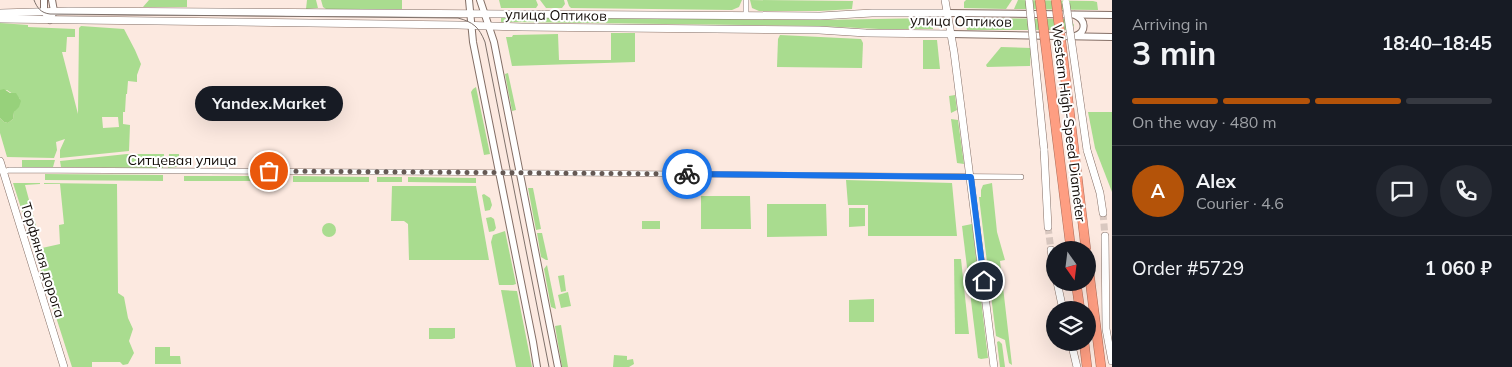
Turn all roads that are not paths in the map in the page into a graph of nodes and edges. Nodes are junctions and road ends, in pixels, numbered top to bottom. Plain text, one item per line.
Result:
1 (44, 0) edge
2 (52, 0) edge
3 (470, 0) edge
4 (480, 0) edge
5 (746, 0) edge
6 (945, 0) edge
7 (1029, 0) edge
8 (1040, 0) edge
9 (1056, 0) edge
10 (1065, 0) edge
11 (44, 12) junction
12 (54, 12) junction
13 (0, 13) edge
14 (484, 13) junction
15 (947, 13) junction
16 (471, 14) junction
17 (746, 15) junction
18 (1073, 15) junction
19 (1096, 15) junction
20 (1112, 15) edge
21 (0, 19) edge
22 (50, 20) junction
23 (471, 25) junction
24 (489, 26) junction
25 (951, 34) junction
26 (1073, 36) junction
27 (1095, 36) junction
28 (1112, 37) edge
29 (0, 161) edge
30 (3, 172) junction
31 (499, 173) junction
32 (520, 173) junction
33 (971, 177) junction
34 (1021, 178) dead end
35 (1103, 213) tunnel mouth
36 (1048, 227) tunnel mouth
37 (1105, 236) tunnel mouth
38 (1070, 241) edge
39 (1085, 241) edge
40 (1091, 291) edge
41 (1073, 351) edge
42 (1085, 351) edge
43 (1112, 361) edge
44 (64, 367) edge
45 (537, 367) edge
46 (558, 367) edge
47 (994, 367) edge
48 (1077, 367) edge
49 (1088, 367) edge
50 (1101, 367) edge

1 - 11 street
2 - 12 street
3 - 16 street
4 - 14 street
5 - 17 street
6 - 15 main road
7 - 36 main road, bridge
8 - 38 highway, Western High-Speed Diameter, bridge
9 - 39 highway, Western High-Speed Diameter, bridge
10 - 35 main road, bridge
11 - 12 main road, улица Оптиков
11 - 13 main road, улица Оптиков
11 - 22 street
12 - 16 main road, улица Оптиков
12 - 22 street
14 - 16 main road, улица Оптиков
14 - 17 main road, улица Оптиков
14 - 24 street
15 - 17 main road, улица Оптиков
15 - 18 street, улица Оптиков
15 - 25 main road
16 - 23 street
18 - 19 street, улица Оптиков
18 - 26 street
19 - 20 street, улица Оптиков
19 - 27 street
21 - 22 main road, улица Оптиков
22 - 23 main road, улица Оптиков
23 - 24 main road, улица Оптиков
23 - 31 street
24 - 25 main road, улица Оптиков
24 - 32 street
25 - 26 street, улица Оптиков
25 - 33 main road
26 - 27 street, улица Оптиков
27 - 28 street, улица Оптиков
29 - 30 main road, Торфяная дорога
30 - 31 street, Ситцевая улица
30 - 44 main road, Торфяная дорога
31 - 32 street, Ситцевая улица
31 - 45 street
32 - 33 street, Ситцевая улица
32 - 46 street
33 - 34 street, Ситцевая улица
33 - 47 main road
37 - 43 main road
40 - 50 highway
41 - 48 main road
42 - 49 highway

